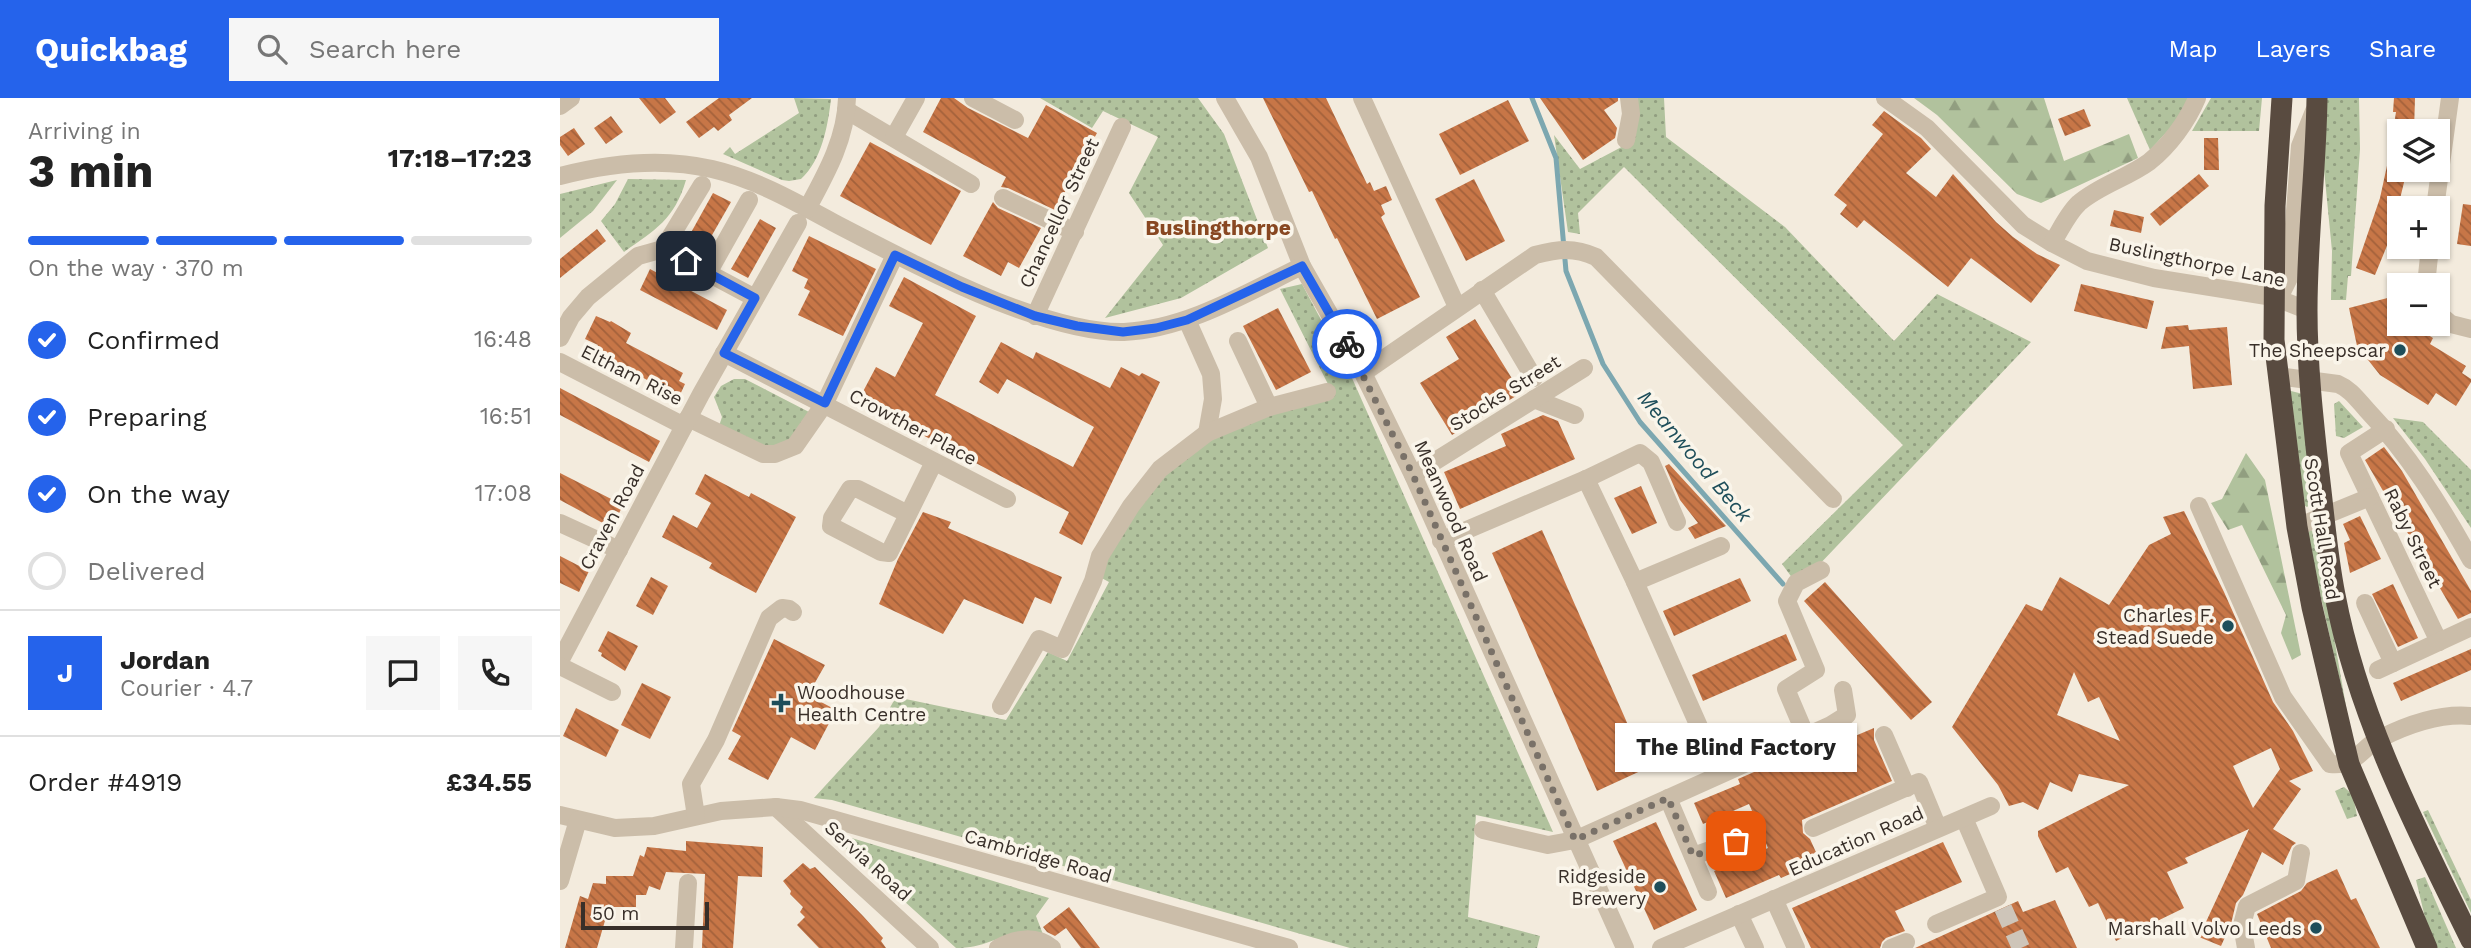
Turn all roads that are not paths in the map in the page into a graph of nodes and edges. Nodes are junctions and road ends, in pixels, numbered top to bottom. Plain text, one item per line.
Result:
1 (571, 98) edge
2 (916, 98) edge
3 (973, 98) edge
4 (1225, 98) edge
5 (1362, 98) edge
6 (1629, 98) edge
7 (1885, 98) edge
8 (2197, 98) edge
9 (2282, 98) edge
10 (2450, 98) edge
11 (2317, 101) edge
12 (847, 104) edge
13 (560, 106) edge
14 (1015, 120) dead end
15 (1122, 127) dead end
16 (894, 137) junction
17 (1626, 140) dead end
18 (560, 176) edge
19 (971, 184) dead end
20 (702, 185) dead end
21 (2437, 196) edge
22 (1003, 198) dead end
23 (749, 200) dead end
24 (802, 216) junction
25 (1075, 232) junction
26 (2052, 243) junction
27 (663, 249) junction
28 (895, 255) junction
29 (1302, 266) junction
30 (708, 273) junction
31 (1482, 290) junction
32 (2273, 297) junction
33 (755, 298) junction
34 (1457, 307) junction
35 (2307, 310) junction
36 (1035, 316) junction
37 (1187, 320) junction
38 (2450, 323) edge
39 (2471, 329) edge
40 (560, 338) edge
41 (1238, 341) dead end
42 (724, 353) junction
43 (560, 362) edge
44 (1584, 368) dead end
45 (1363, 373) junction
46 (2277, 376) junction
47 (1534, 378) dead end
48 (2311, 381) junction
49 (1327, 392) dead end
50 (1534, 399) junction
51 (825, 403) junction
52 (1269, 407) junction
53 (1575, 415) dead end
54 (686, 422) junction
55 (2385, 429) junction
56 (1207, 433) junction
57 (934, 463) junction
58 (1413, 475) junction
59 (1586, 479) junction
60 (2370, 497) junction
61 (1007, 499) dead end
62 (1833, 499) dead end
63 (2199, 506) dead end
64 (908, 514) dead end
65 (2324, 517) junction
66 (1677, 522) dead end
67 (560, 523) edge
68 (2297, 527) junction
69 (1441, 541) junction
70 (1721, 546) dead end
71 (619, 550) junction
72 (2471, 560) edge
73 (1821, 570) dead end
74 (1635, 582) junction
75 (2365, 603) dead end
76 (793, 612) dead end
77 (2471, 627) edge
78 (2439, 642) junction
79 (560, 661) edge
80 (560, 666) edge
81 (1843, 690) dead end
82 (612, 692) dead end
83 (1001, 706) dead end
84 (2471, 716) edge
85 (1884, 735) dead end
86 (1806, 736) junction
87 (2378, 739) junction
88 (2349, 764) junction
89 (1720, 774) junction
90 (1907, 788) junction
91 (1668, 798) junction
92 (1991, 806) dead end
93 (776, 807) junction
94 (560, 815) edge
95 (696, 816) junction
96 (1964, 818) junction
97 (578, 820) junction
98 (1813, 828) dead end
99 (1938, 828) junction
100 (1483, 830) dead end
101 (1575, 840) junction
102 (1736, 841) dead end
103 (2301, 853) dead end
104 (1693, 856) junction
105 (560, 881) edge
106 (688, 883) dead end
107 (1708, 892) dead end
108 (1774, 899) junction
109 (1739, 915) junction
110 (1936, 924) dead end
111 (2471, 940) edge
112 (2423, 945) edge
113 (684, 948) edge
114 (930, 948) edge
115 (998, 948) edge
116 (1052, 948) edge
117 (1289, 948) edge
118 (1625, 948) edge
119 (1661, 948) edge
120 (1755, 948) edge
121 (1796, 948) edge
122 (2246, 948) edge

1 - 13 street
2 - 16 street
3 - 14 street
4 - 29 street, Meanwood Road
5 - 34 street
6 - 17 street
7 - 26 street, Buslingthorpe Lane
8 - 26 street
9 - 32 highway, Scott Hall Road
10 - 21 street
11 - 32 street, Scott Hall Road
11 - 35 highway, Scott Hall Road
12 - 16 street
12 - 24 street, Craven Road
15 - 25 street, Chancellor Street
16 - 19 street
18 - 24 street
20 - 27 street
22 - 25 street
23 - 30 street
24 - 28 street
24 - 33 street, Craven Road
25 - 36 street, Chancellor Street
26 - 32 street, Buslingthorpe Lane
27 - 30 street
27 - 40 street
28 - 36 street
28 - 51 street, Eltham Rise
29 - 37 street
29 - 45 street, Meanwood Road
30 - 33 street
31 - 34 street
31 - 47 street
31 - 62 street
32 - 35 street, Buslingthorpe Lane
32 - 46 highway, Scott Hall Road
33 - 42 street, Craven Road
34 - 45 street
35 - 48 highway, Scott Hall Road
36 - 37 street
37 - 56 street
38 - 39 street
41 - 52 street
42 - 51 street, Crowther Place
42 - 54 street, Craven Road
43 - 54 street, Eltham Rise
44 - 50 street, Stocks Street
45 - 58 street, Meanwood Road
46 - 48 street
46 - 68 highway, Scott Hall Road
48 - 55 street
48 - 65 highway, Scott Hall Road
49 - 52 street
50 - 53 street
50 - 58 street, Stocks Street
51 - 54 street, Eltham Rise
51 - 57 street, Crowther Place
52 - 56 street
54 - 71 street, Craven Road
55 - 60 street, Raby Street
55 - 72 street
56 - 83 street
57 - 61 street, Crowther Place
57 - 64 street
58 - 69 street, Meanwood Road
59 - 66 street
59 - 69 street
59 - 74 street
60 - 65 street
60 - 78 street, Raby Street
63 - 88 street
65 - 68 street
65 - 87 highway, Scott Hall Road
67 - 71 street
68 - 88 highway, Scott Hall Road
69 - 101 street, Meanwood Road
70 - 74 street
71 - 79 street, Craven Road
73 - 86 street
74 - 89 street
75 - 78 street
76 - 95 street
77 - 78 street
80 - 82 street
81 - 86 street
84 - 87 street
85 - 90 street
86 - 89 street
87 - 88 street
87 - 111 highway, Scott Hall Road
88 - 112 highway, Scott Hall Road
89 - 91 street
90 - 98 street
90 - 99 street
91 - 101 street
91 - 104 street
92 - 96 street, Education Road
93 - 95 street, Cambridge Road
93 - 114 street, Servia Road
93 - 117 street, Cambridge Road
94 - 97 street, Cambridge Road
95 - 97 street, Cambridge Road
96 - 99 street, Education Road
96 - 110 street
97 - 105 street
99 - 108 street, Education Road
100 - 101 street
101 - 118 street, Meanwood Road
102 - 104 street
103 - 122 street
104 - 107 street
106 - 113 street
108 - 109 street, Education Road
108 - 121 street
109 - 119 street, Education Road
109 - 120 street
115 - 116 street

